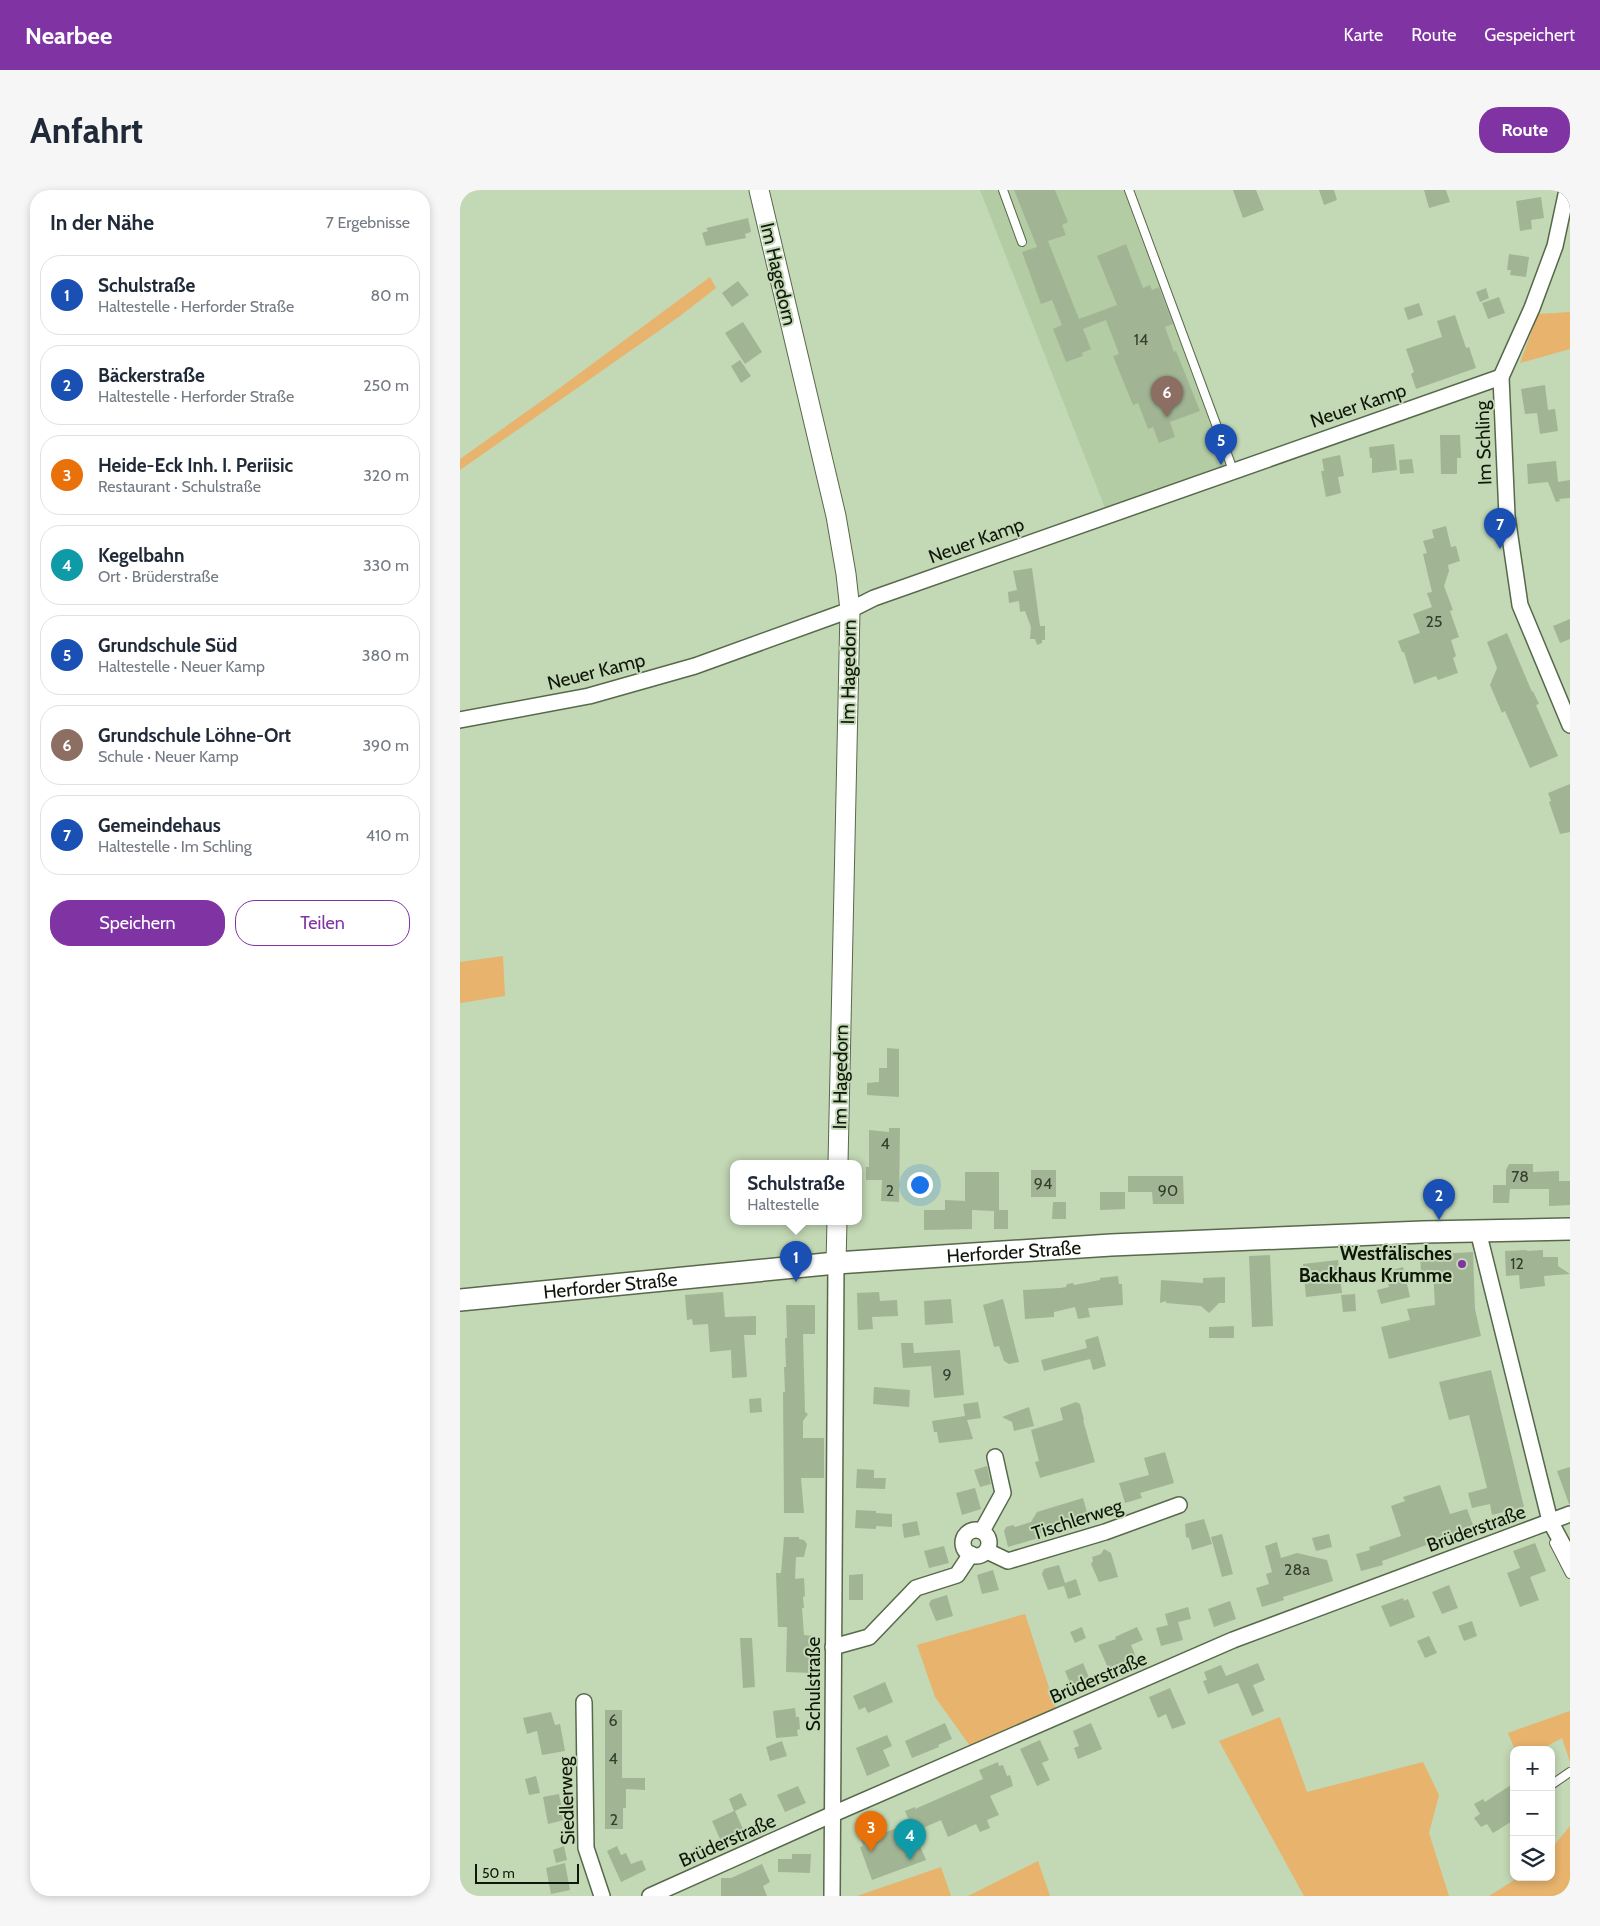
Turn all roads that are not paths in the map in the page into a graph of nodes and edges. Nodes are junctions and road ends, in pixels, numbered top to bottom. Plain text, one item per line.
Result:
1 (759, 190) edge
2 (1003, 190) edge
3 (1129, 190) edge
4 (1567, 190) edge
5 (1022, 242) dead end
6 (1501, 377) junction
7 (1234, 470) junction
8 (850, 610) junction
9 (1568, 715) edge
10 (460, 720) edge
11 (838, 1160) edge
12 (837, 1225) edge
13 (1570, 1229) edge
14 (1478, 1231) junction
15 (836, 1263) junction
16 (460, 1300) edge
17 (995, 1457) dead end
18 (1179, 1505) dead end
19 (1570, 1514) edge
20 (1546, 1523) junction
21 (982, 1532) junction
22 (987, 1550) junction
23 (970, 1554) junction
24 (1570, 1558) edge
25 (1570, 1574) edge
26 (834, 1647) junction
27 (584, 1702) dead end
28 (1570, 1772) edge
29 (1555, 1782) edge
30 (833, 1814) junction
31 (602, 1896) edge
32 (650, 1896) edge
33 (832, 1896) edge

1 - 8 street, Im Hagedorn
2 - 5 lane
3 - 7 lane
4 - 6 street, Im Schling
6 - 7 street, Neuer Kamp
6 - 9 street, Im Schling
7 - 8 street, Neuer Kamp
8 - 10 street, Neuer Kamp
8 - 11 street, Im Hagedorn
12 - 15 street
13 - 14 main road, Herforder Straße
14 - 15 main road, Herforder Straße
14 - 20 street
15 - 16 main road, Herforder Straße
15 - 26 street, Schulstraße
17 - 21 street
18 - 22 street, Tischlerweg
19 - 20 street, Brüderstraße
20 - 24 street
20 - 25 lane
20 - 30 street, Brüderstraße
21 - 22 street
21 - 23 street
22 - 23 street
23 - 26 street
26 - 30 street, Schulstraße
27 - 31 street, Siedlerweg
28 - 29 lane
30 - 32 street, Brüderstraße
30 - 33 street, Schulstraße

